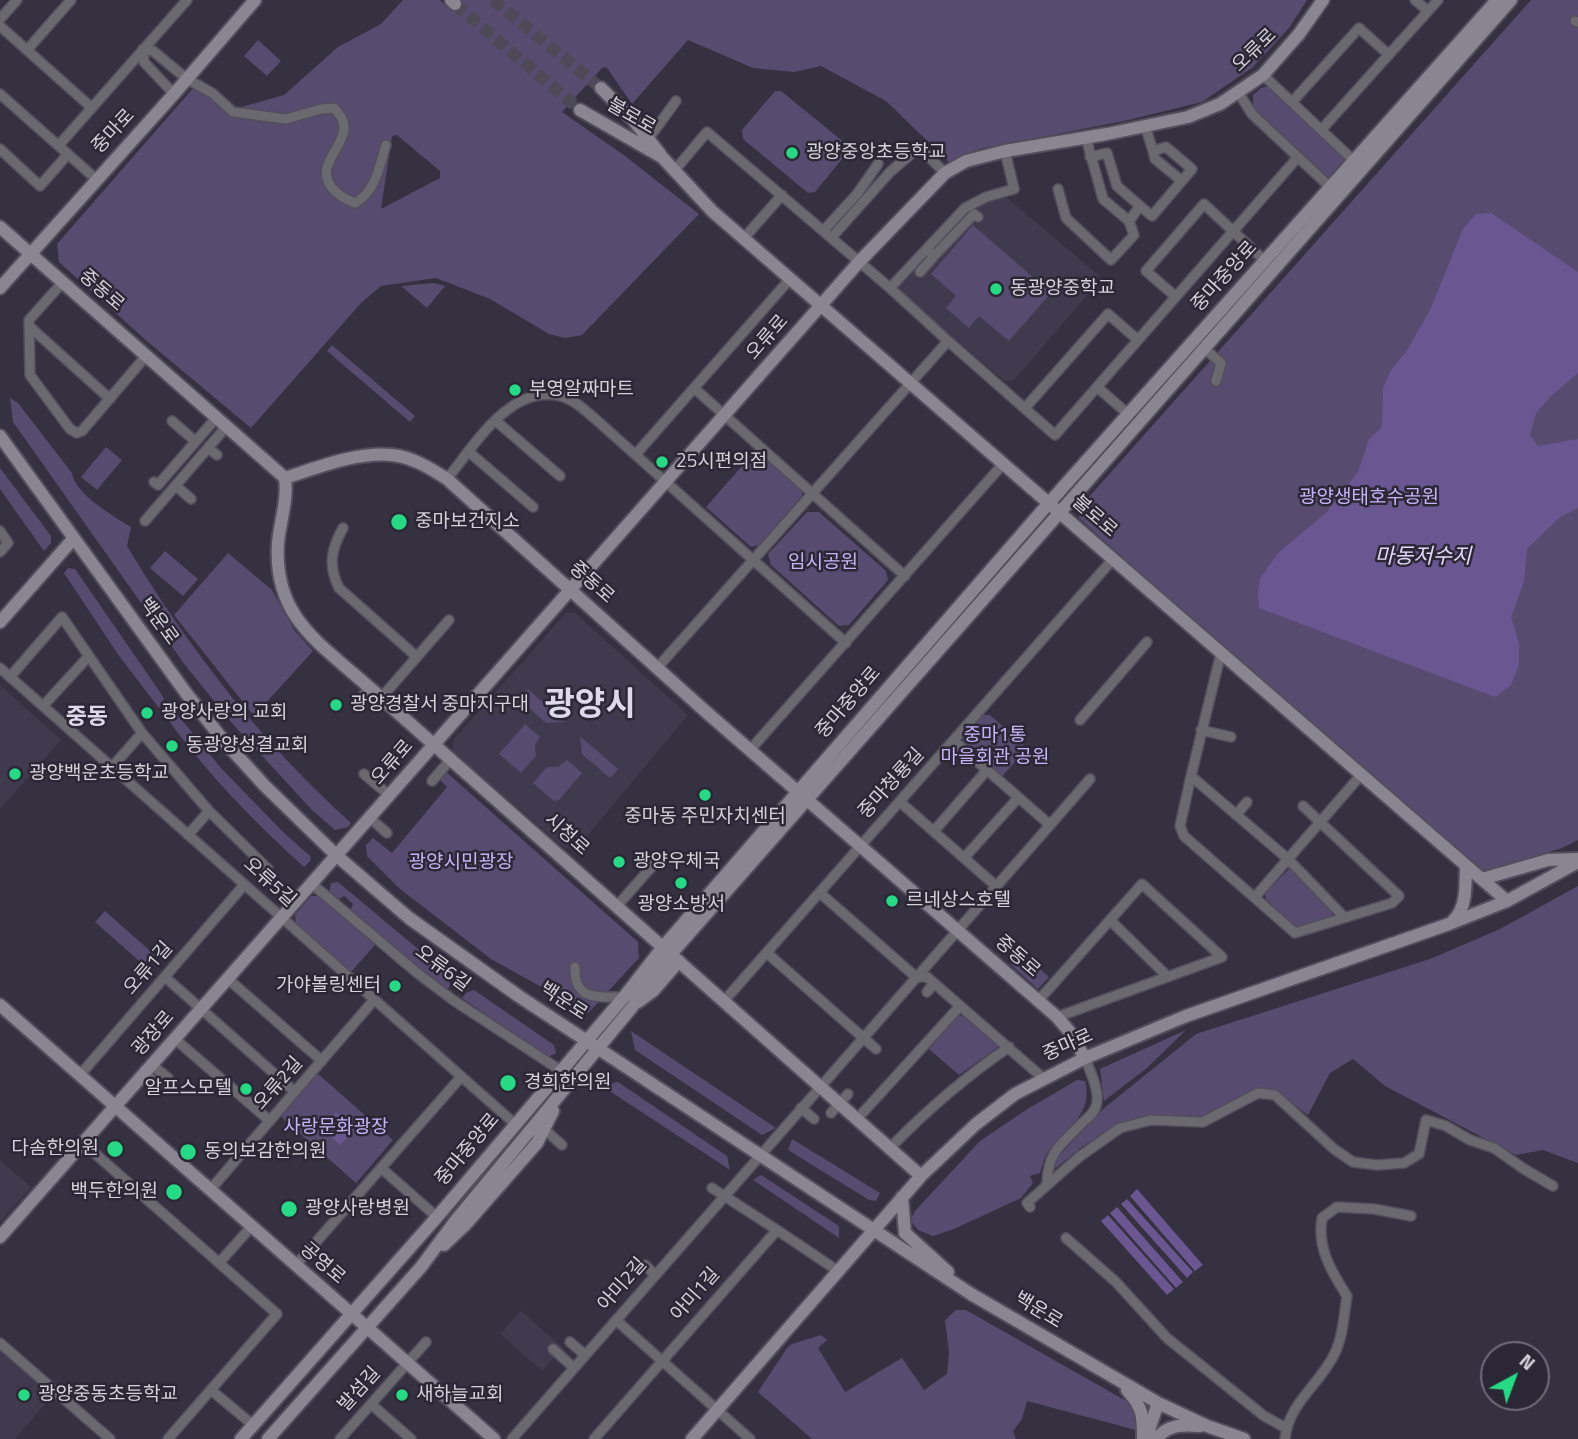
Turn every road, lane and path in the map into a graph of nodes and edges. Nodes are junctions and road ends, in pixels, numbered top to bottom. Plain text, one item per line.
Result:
1 (17, 0) edge
2 (71, 0) edge
3 (187, 0) edge
4 (255, 0) edge
5 (1323, 0) edge
6 (1415, 0) edge
7 (1438, 0) edge
8 (1497, 0) edge
9 (1511, 0) edge
10 (1428, 11) junction
11 (0, 19) edge
12 (0, 26) edge
13 (143, 49) junction
14 (27, 50) junction
15 (1389, 55) junction
16 (1263, 75) junction
17 (187, 79) junction
18 (601, 88) tunnel mouth
19 (1238, 92) junction
20 (0, 93) edge
21 (174, 94) junction
22 (676, 101) dead end
23 (1293, 101) junction
24 (92, 108) junction
25 (580, 110) tunnel mouth
26 (1145, 126) junction
27 (1322, 129) junction
28 (649, 138) junction
29 (1086, 138) junction
30 (59, 145) junction
31 (386, 145) dead end
32 (0, 149) edge
33 (1005, 151) junction
34 (1153, 151) junction
35 (68, 154) junction
36 (1090, 157) junction
37 (1298, 157) junction
38 (662, 158) junction
39 (1354, 161) junction
40 (878, 164) dead end
41 (675, 170) junction
42 (945, 173) junction
43 (96, 179) junction
44 (1182, 181) junction
45 (1330, 187) junction
46 (1058, 189) dead end
47 (782, 195) junction
48 (1140, 206) junction
49 (978, 217) dead end
50 (1129, 220) junction
51 (0, 228) edge
52 (1234, 231) junction
53 (828, 234) junction
54 (744, 238) junction
55 (926, 248) junction
56 (30, 254) junction
57 (934, 256) junction
58 (1265, 261) junction
59 (859, 262) junction
60 (920, 272) dead end
61 (790, 278) junction
62 (62, 283) junction
63 (0, 288) edge
64 (890, 288) junction
65 (1175, 297) junction
66 (822, 306) junction
67 (29, 326) junction
68 (1138, 340) junction
69 (948, 341) junction
70 (1204, 348) junction
71 (146, 356) junction
72 (1216, 381) dead end
73 (911, 383) junction
74 (1097, 387) junction
75 (694, 388) junction
76 (110, 399) junction
77 (1025, 408) junction
78 (1128, 414) junction
79 (725, 415) junction
80 (216, 418) junction
81 (172, 421) dead end
82 (496, 421) junction
83 (226, 427) junction
84 (0, 436) edge
85 (195, 441) junction
86 (208, 448) junction
87 (470, 452) junction
88 (636, 454) junction
89 (217, 455) dead end
90 (1003, 464) junction
91 (560, 476) dead end
92 (285, 478) junction
93 (447, 479) junction
94 (155, 481) dead end
95 (667, 481) junction
96 (176, 486) junction
97 (812, 493) junction
98 (191, 499) dead end
99 (533, 508) dead end
100 (1054, 508) junction
101 (145, 522) dead end
102 (343, 528) dead end
103 (0, 531) edge
104 (74, 538) junction
105 (0, 552) edge
106 (755, 559) junction
107 (1114, 559) junction
108 (905, 576) junction
109 (570, 591) junction
110 (449, 620) dead end
111 (0, 622) edge
112 (1147, 642) dead end
113 (846, 643) junction
114 (1221, 653) junction
115 (88, 657) junction
116 (417, 657) junction
117 (0, 668) edge
118 (657, 668) junction
119 (9, 677) junction
120 (370, 688) junction
121 (382, 698) junction
122 (358, 701) dead end
123 (43, 706) junction
124 (1080, 720) dead end
125 (1201, 730) junction
126 (142, 733) junction
127 (1231, 737) dead end
128 (954, 741) junction
129 (435, 745) junction
130 (750, 750) junction
131 (451, 759) junction
132 (112, 767) junction
133 (988, 770) junction
134 (364, 774) dead end
135 (1362, 775) junction
136 (1191, 776) junction
137 (1090, 779) dead end
138 (432, 780) dead end
139 (802, 795) junction
140 (390, 796) junction
141 (1018, 798) junction
142 (900, 802) junction
143 (1247, 802) dead end
144 (1303, 806) dead end
145 (209, 811) junction
146 (1236, 815) junction
147 (370, 818) junction
148 (1321, 822) junction
149 (1050, 825) junction
150 (933, 831) junction
151 (387, 833) dead end
152 (188, 835) junction
153 (860, 846) junction
154 (337, 856) junction
155 (964, 858) junction
156 (1288, 859) junction
157 (1578, 860) edge
158 (655, 863) dead end
159 (1466, 866) junction
160 (268, 869) dead end
161 (312, 884) junction
162 (244, 885) junction
163 (996, 886) junction
164 (820, 893) junction
165 (1255, 897) junction
166 (1507, 901) junction
167 (617, 906) junction
168 (1343, 916) junction
169 (282, 919) junction
170 (1110, 919) junction
171 (1449, 924) junction
172 (957, 930) junction
173 (767, 953) junction
174 (671, 954) junction
175 (575, 967) dead end
176 (165, 977) junction
177 (916, 977) junction
178 (1168, 977) junction
179 (228, 979) junction
180 (934, 983) junction
181 (927, 992) dead end
182 (374, 1000) junction
183 (1038, 1000) junction
184 (724, 1001) junction
185 (628, 1002) junction
186 (0, 1005) edge
187 (960, 1006) junction
188 (202, 1009) junction
189 (1057, 1017) junction
190 (863, 1037) junction
191 (174, 1039) junction
192 (592, 1044) junction
193 (1009, 1047) junction
194 (876, 1049) dead end
195 (1085, 1058) junction
196 (321, 1061) junction
197 (148, 1069) junction
198 (560, 1070) junction
199 (79, 1075) junction
200 (461, 1077) junction
201 (168, 1078) dead end
202 (1043, 1078) junction
203 (820, 1086) junction
204 (160, 1087) dead end
205 (565, 1087) junction
206 (295, 1092) junction
207 (115, 1107) junction
208 (801, 1108) junction
209 (814, 1119) dead end
210 (857, 1119) junction
211 (270, 1121) junction
212 (515, 1124) junction
213 (544, 1129) junction
214 (83, 1143) junction
215 (562, 1145) dead end
216 (890, 1148) junction
217 (761, 1154) junction
218 (381, 1168) junction
219 (921, 1175) junction
220 (1047, 1183) junction
221 (1553, 1186) dead end
222 (712, 1188) dead end
223 (210, 1191) junction
224 (725, 1195) junction
225 (902, 1197) junction
226 (1030, 1207) dead end
227 (1411, 1216) dead end
228 (438, 1217) junction
229 (251, 1227) junction
230 (874, 1229) junction
231 (777, 1230) junction
232 (0, 1237) edge
233 (1066, 1238) dead end
234 (219, 1263) junction
235 (645, 1265) dead end
236 (295, 1266) junction
237 (421, 1267) junction
238 (838, 1271) junction
239 (655, 1275) junction
240 (971, 1294) junction
241 (350, 1315) junction
242 (615, 1320) junction
243 (366, 1328) junction
244 (426, 1342) dead end
245 (570, 1342) dead end
246 (0, 1343) edge
247 (553, 1349) dead end
248 (585, 1355) junction
249 (663, 1360) junction
250 (407, 1364) junction
251 (574, 1368) junction
252 (1119, 1382) junction
253 (211, 1390) junction
254 (1158, 1403) junction
255 (371, 1404) junction
256 (718, 1409) junction
257 (253, 1425) junction
258 (1207, 1426) junction
259 (1286, 1428) junction
260 (400, 1435) edge
261 (110, 1439) edge
262 (168, 1439) edge
263 (241, 1439) edge
264 (268, 1439) edge
265 (340, 1439) edge
266 (411, 1439) edge
267 (494, 1439) edge
268 (512, 1439) edge
269 (594, 1439) edge
270 (692, 1439) edge
271 (750, 1439) edge
272 (1144, 1439) edge
273 (1156, 1439) edge
274 (1244, 1439) edge
275 (1285, 1439) edge

1 - 11 street
2 - 14 street
3 - 13 street
4 - 17 street, 중마로
5 - 16 street, 오류로
6 - 10 street
7 - 10 street
8 - 39 street, 중마중앙로
9 - 70 street, 중마중앙로
10 - 15 street
12 - 14 street
13 - 17 street
13 - 21 street
13 - 24 street
14 - 24 street
15 - 23 street
15 - 27 street
16 - 19 street, 오류로
16 - 23 street
17 - 21 street, 중마로
17 - 31 street
18 - 28 street, 불로로
19 - 26 street, 오류로
19 - 37 street
20 - 30 street
21 - 43 street, 중마로
22 - 28 street
23 - 27 street
24 - 30 street
25 - 38 street, 불로로
26 - 29 street, 오류로
26 - 34 street
27 - 39 street
28 - 38 street, 불로로
29 - 33 street, 오류로
29 - 36 street
30 - 35 street
32 - 35 street
33 - 42 street, 오류로
33 - 55 street
34 - 44 street
34 - 44 street
35 - 43 street
36 - 48 street
36 - 50 street
37 - 45 street
37 - 52 street
38 - 41 street, 불로로
39 - 45 street, 중마중앙로
40 - 53 street
41 - 47 street
41 - 54 street, 불로로
42 - 53 street
42 - 59 street, 오류로
43 - 56 street, 중마로
44 - 48 street
45 - 58 street, 중마중앙로
46 - 50 street
47 - 53 street
47 - 54 street
48 - 50 street
49 - 57 street
51 - 56 street, 중동로
52 - 58 street
52 - 65 street
52 - 65 street
53 - 59 street
54 - 61 street, 불로로
55 - 57 street
55 - 64 street
56 - 62 street, 중동로
56 - 63 street, 중마로
57 - 60 street
58 - 78 street, 중마중앙로
59 - 64 street
59 - 66 street, 오류로
61 - 66 street, 불로로
61 - 75 street
62 - 67 street
62 - 71 street, 중동로
64 - 69 street
65 - 68 street
66 - 73 street, 불로로
66 - 79 street, 오류로
67 - 76 street
67 - 76 street
68 - 74 street
68 - 77 street
69 - 73 street
69 - 77 street
70 - 72 street
70 - 100 street, 중마중앙로
71 - 76 street
71 - 80 street, 중동로
73 - 90 street, 불로로
73 - 97 street
74 - 77 street
74 - 78 street
75 - 79 street
75 - 88 street
78 - 100 street, 중마중앙로
79 - 95 street, 오류로
79 - 97 street
80 - 83 street, 중동로
80 - 85 street
81 - 85 street
82 - 87 street
82 - 88 street
82 - 91 street
83 - 86 street
83 - 92 street, 중동로
84 - 104 street, 백운로
85 - 94 street
86 - 89 street
86 - 96 street
87 - 93 street
87 - 99 street
88 - 95 street
90 - 100 street, 불로로
90 - 108 street
92 - 93 street, 중동로
92 - 120 street, 시청로
93 - 109 street, 중동로
95 - 106 street
95 - 109 street, 오류로
96 - 98 street
96 - 101 street
97 - 106 street
97 - 108 street
100 - 107 street, 불로로
100 - 139 street, 중마중앙로
102 - 116 street
103 - 105 street
104 - 111 street
104 - 154 street, 백운로
106 - 113 street
106 - 118 street
107 - 114 street, 불로로
107 - 128 street, 중마청룡길
108 - 113 street
109 - 118 street, 중동로
109 - 129 street, 오류로
110 - 116 street
112 - 124 street
113 - 130 street
114 - 125 street
114 - 135 street, 불로로
115 - 119 street
115 - 123 street
115 - 126 street
116 - 121 street
117 - 119 street, 오류5길
118 - 130 street, 중동로
119 - 123 street, 오류5길
120 - 121 street, 시청로
120 - 122 street
121 - 129 street, 시청로
123 - 132 street, 오류5길
125 - 127 street
125 - 136 street
126 - 132 street
126 - 145 street
128 - 133 street
128 - 142 street, 중마청룡길
129 - 131 street, 시청로
129 - 140 street, 오류로
130 - 139 street, 중동로
131 - 138 street
131 - 167 street, 시청로
132 - 152 street, 오류5길
133 - 141 street
133 - 150 street
134 - 140 street
135 - 148 street
135 - 159 street, 불로로
136 - 146 street
136 - 165 street
137 - 149 street, 아미2길
139 - 153 street, 중동로
139 - 174 street, 중마중앙로
140 - 147 street, 오류로
141 - 149 street
141 - 155 street
142 - 150 street
142 - 153 street, 중마청룡길
143 - 146 street
144 - 148 street
145 - 152 street
145 - 160 street
146 - 156 street
147 - 151 street
147 - 154 street, 오류로
148 - 156 street
148 - 168 street
149 - 163 street, 아미2길
150 - 155 street
152 - 162 street, 오류5길
153 - 164 street, 중마청룡길
153 - 172 street, 중동로
154 - 161 street, 광장로
154 - 192 street, 백운로
155 - 163 street
156 - 165 street
156 - 168 street
157 - 159 street
157 - 166 street, 중마로
158 - 167 street
159 - 166 street, 불로로
159 - 171 street
161 - 169 street, 광장로
161 - 198 street, 오류6길
162 - 169 street, 오류5길
162 - 176 street, 오류1길
163 - 172 street, 아미2길
164 - 173 street, 중마청룡길
164 - 177 street
165 - 168 street
166 - 171 street, 중마로
167 - 174 street, 시청로
169 - 179 street, 광장로
169 - 182 street, 오류5길
170 - 178 street
170 - 178 street
170 - 183 street
171 - 195 street, 중마로
172 - 177 street, 아미2길
172 - 183 street, 중동로
173 - 184 street, 중마청룡길
173 - 190 street
174 - 184 street, 시청로
174 - 185 street, 중마중앙로
174 - 185 street
175 - 185 street
176 - 188 street
176 - 199 street, 오류1길
177 - 180 street
177 - 190 street, 아미2길
178 - 189 street
179 - 188 street, 광장로
179 - 196 street
180 - 181 street
180 - 187 street
182 - 196 street, 오류2길
182 - 200 street, 오류5길
183 - 189 street, 중동로
184 - 203 street, 시청로
185 - 192 street, 중마중앙로
186 - 199 street, 공영로
187 - 193 street
187 - 210 street
188 - 191 street, 광장로
188 - 206 street
189 - 195 street, 중동로
190 - 194 street
190 - 203 street, 아미2길
191 - 197 street, 광장로
191 - 211 street
192 - 198 street, 중마중앙로
192 - 205 street, 중마중앙로
192 - 217 street, 백운로
193 - 202 street
193 - 216 street
195 - 202 street, 중마로
195 - 220 street
196 - 206 street, 오류2길
197 - 201 street
197 - 204 street
197 - 207 street, 광장로
198 - 212 street, 중마중앙로
199 - 207 street, 공영로
200 - 212 street, 오류5길
200 - 218 street
202 - 219 street, 중마로
203 - 208 street, 아미2길
203 - 210 street, 시청로
205 - 213 street
205 - 237 street, 중마중앙로
206 - 211 street, 오류2길
207 - 214 street, 광장로
207 - 223 street, 공영로
208 - 209 street
208 - 217 street, 아미2길
210 - 216 street, 시청로
211 - 223 street, 오류2길
212 - 228 street, 중마중앙로
213 - 215 street
213 - 237 street
214 - 232 street, 광장로
214 - 234 street
216 - 219 street, 시청로
217 - 224 street, 아미2길
217 - 230 street, 백운로
218 - 228 street
218 - 236 street
219 - 225 street, 중마로
220 - 221 street
220 - 226 street
222 - 224 street
223 - 229 street, 공영로
224 - 231 street
224 - 239 street, 아미2길
225 - 230 street, 중마로
225 - 240 street
227 - 259 street
228 - 241 street, 중마중앙로
229 - 234 street
229 - 236 street, 공영로
230 - 238 street, 중마로
230 - 240 street, 백운로
231 - 238 street
231 - 249 street, 아미1길
233 - 259 street
234 - 253 street
235 - 239 street
236 - 241 street, 공영로
237 - 243 street, 중마중앙로
238 - 256 street, 중마로
239 - 242 street, 아미2길
240 - 252 street, 백운로
241 - 243 street, 공영로
241 - 257 street, 중마중앙로
242 - 248 street, 아미2길
242 - 249 street
243 - 250 street, 공영로
243 - 264 street, 중마중앙로
244 - 250 street, 발섬길
245 - 248 street
246 - 261 street
247 - 251 street
248 - 251 street, 아미2길
249 - 256 street
249 - 269 street, 아미1길
250 - 255 street, 발섬길
250 - 267 street, 공영로
251 - 268 street, 아미2길
252 - 254 street, 백운로
252 - 272 street
253 - 257 street
253 - 262 street
254 - 258 street, 백운로
254 - 272 street
255 - 260 street
255 - 265 street, 발섬길
256 - 270 street, 중마로
256 - 271 street
257 - 263 street, 중마중앙로
258 - 273 street
258 - 274 street, 백운로
259 - 275 street
260 - 266 street

